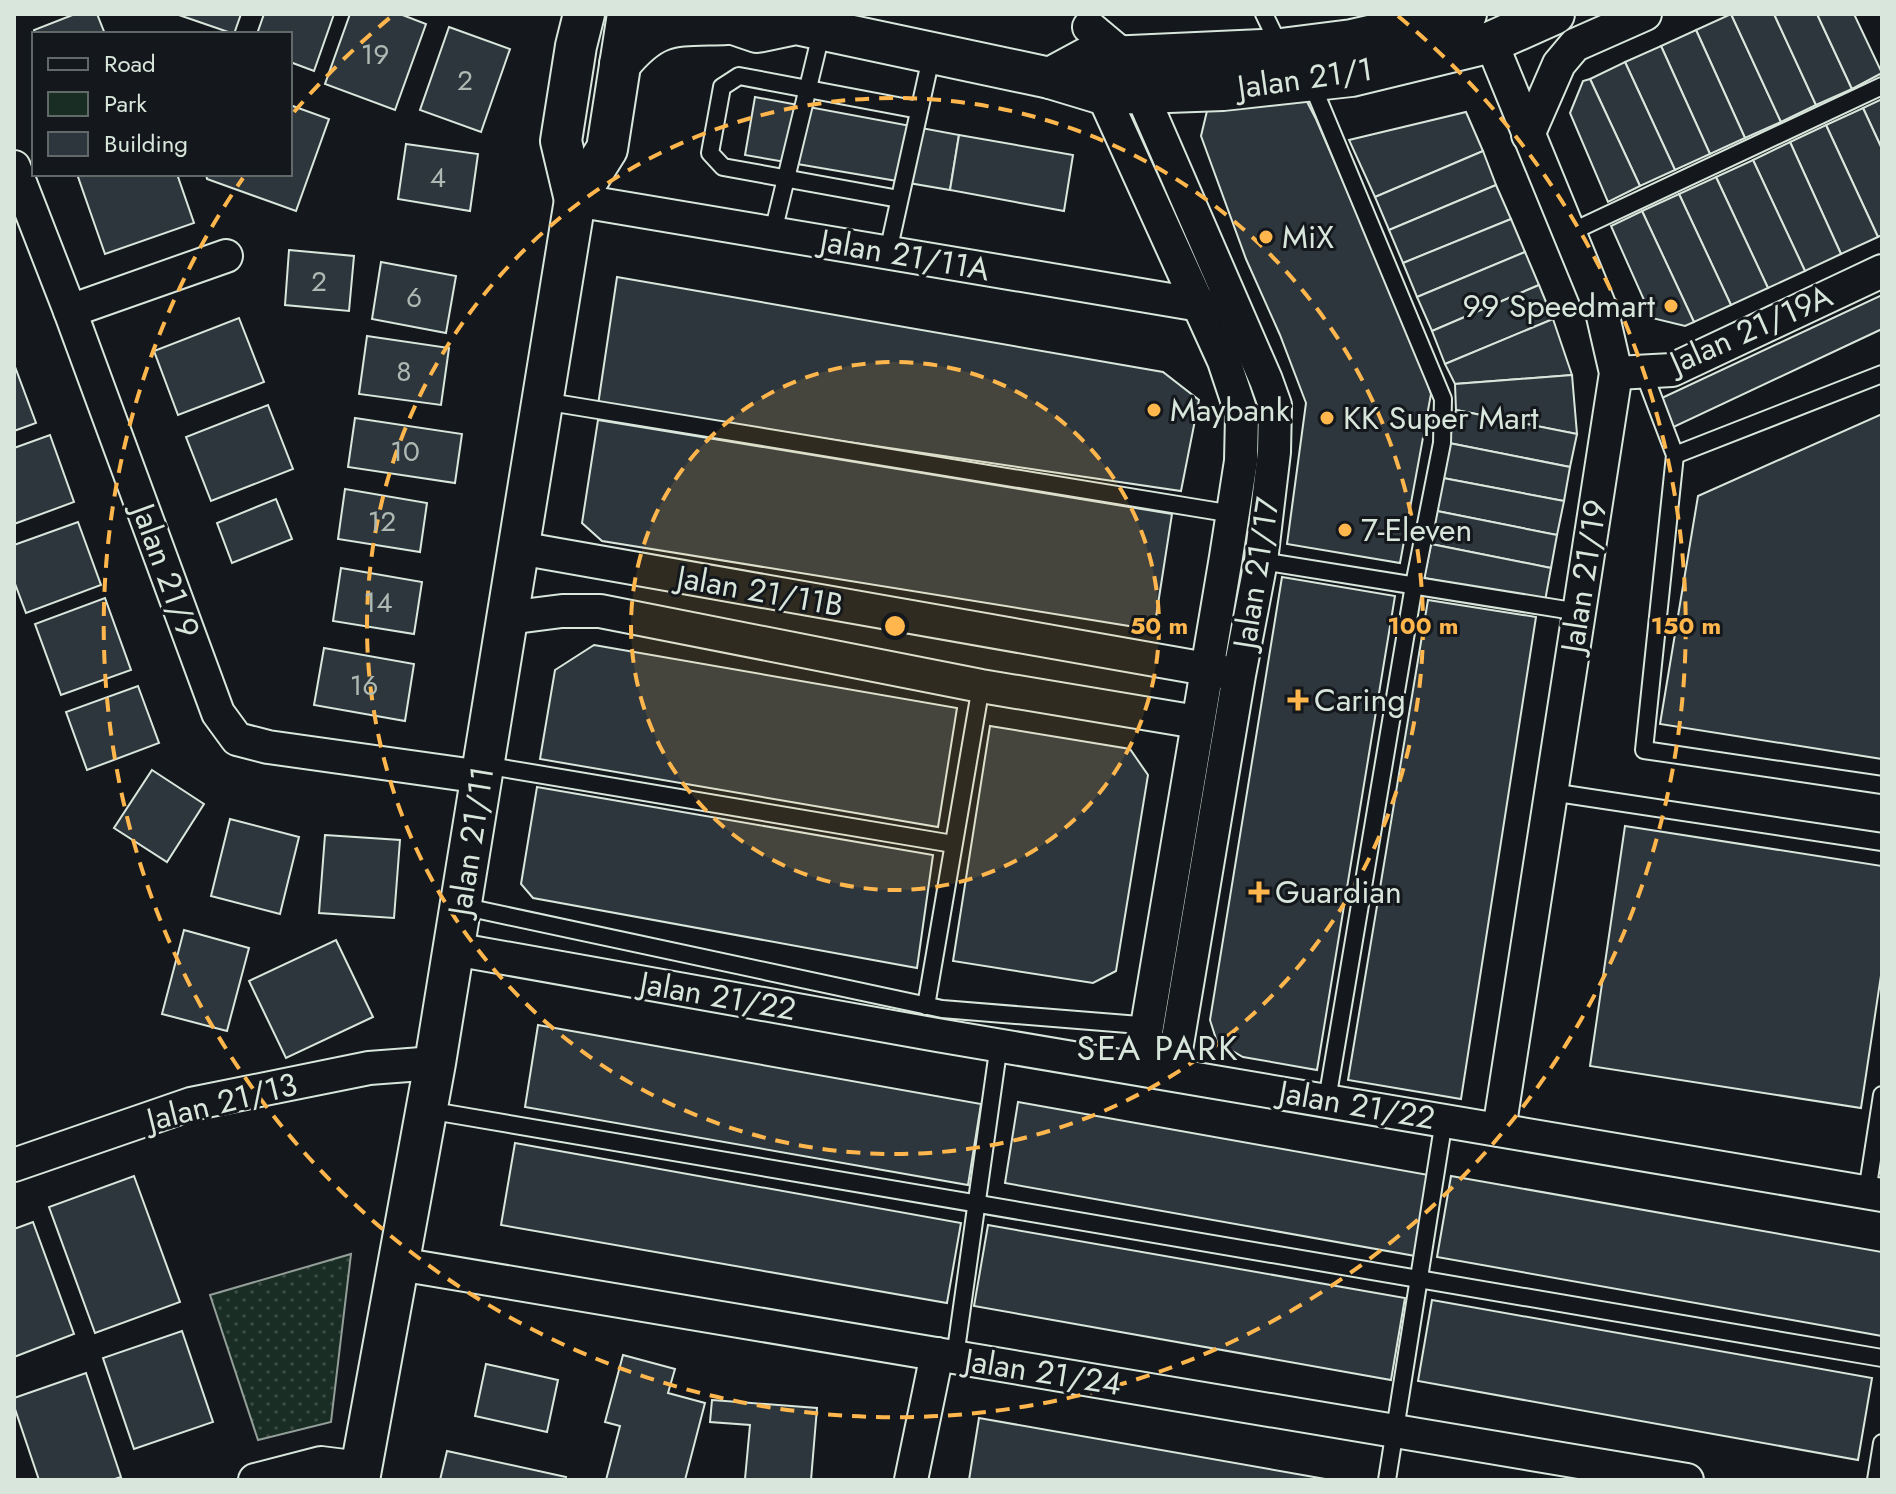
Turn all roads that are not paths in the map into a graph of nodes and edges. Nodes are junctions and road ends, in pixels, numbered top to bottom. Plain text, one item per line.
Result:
1 (628, 14) edge
2 (1383, 14) edge
3 (1554, 14) edge
4 (1645, 14) edge
5 (715, 19) edge
6 (1473, 20) edge
7 (800, 23) edge
8 (578, 25) edge
9 (1273, 31) edge
10 (1087, 33) edge
11 (1352, 40) junction
12 (932, 53) junction
13 (620, 64) junction
14 (1050, 78) junction
15 (1311, 80) junction
16 (1124, 82) junction
17 (1882, 86) edge
18 (806, 88) junction
19 (919, 110) junction
20 (1528, 135) junction
21 (14, 167) edge
22 (786, 179) junction
23 (899, 199) junction
24 (575, 200) junction
25 (773, 232) junction
26 (1569, 233) junction
27 (888, 252) junction
28 (226, 256) dead end
29 (1882, 271) edge
30 (1198, 305) junction
31 (1235, 310) junction
32 (70, 311) junction
33 (1629, 372) junction
34 (1882, 374) edge
35 (543, 401) junction
36 (1675, 455) junction
37 (1233, 514) junction
38 (519, 548) junction
39 (1261, 561) junction
40 (1414, 585) junction
41 (1579, 612) junction
42 (508, 618) junction
43 (1207, 669) junction
44 (1239, 675) junction
45 (981, 686) junction
46 (1197, 722) junction
47 (483, 771) junction
48 (1882, 785) edge
49 (1551, 792) junction
50 (1882, 842) edge
51 (953, 844) junction
52 (461, 906) junction
53 (454, 949) junction
54 (935, 1017) junction
55 (1146, 1026) junction
56 (1178, 1030) junction
57 (999, 1044) junction
58 (435, 1063) junction
59 (1140, 1068) junction
60 (1172, 1074) junction
61 (1882, 1095) edge
62 (1327, 1100) junction
63 (427, 1110) junction
64 (1444, 1120) junction
65 (1499, 1130) junction
66 (14, 1165) edge
67 (1875, 1193) edge
68 (977, 1204) junction
69 (399, 1264) junction
70 (1419, 1279) junction
71 (946, 1356) junction
72 (1882, 1358) edge
73 (1395, 1431) junction
74 (1882, 1443) edge
75 (360, 1474) edge
76 (255, 1480) edge
77 (911, 1480) edge
78 (1387, 1480) edge
79 (1687, 1480) edge
80 (1876, 1480) edge

1 - 13 street, Jalan 21/11
2 - 11 street
3 - 6 street, Jalan 21/1
4 - 20 street
5 - 7 street, Jalan 21/1
5 - 13 street, Jalan 21/1
6 - 11 street, Jalan 21/1
6 - 15 street, Jalan 21/1
6 - 20 street, Jalan 21/19
7 - 12 street, Jalan 21/1
7 - 18 lane
8 - 24 street, Jalan 21/11
9 - 11 street, Jalan 21/1
9 - 16 street, Jalan 21/1
10 - 14 street, Jalan 21/1
10 - 16 street, Jalan 21/1
12 - 14 street, Jalan 21/1
12 - 19 lane
13 - 24 street, Jalan 21/11
14 - 16 street, Jalan 21/1
15 - 16 street, Jalan 21/1
15 - 40 lane
16 - 30 street, Jalan 21/17
16 - 31 street, Jalan 21/17
17 - 26 lane
18 - 19 lane
18 - 22 lane
18 - 22 lane
19 - 23 lane
20 - 26 street, Jalan 21/19
21 - 32 street, Jalan 21/9
22 - 23 lane
22 - 25 lane
23 - 27 lane
24 - 25 street, Jalan 21/11A
24 - 35 street, Jalan 21/11
25 - 27 street, Jalan 21/11A
26 - 33 street, Jalan 21/19
27 - 30 street, Jalan 21/11A
28 - 32 street
29 - 33 street, Jalan 21/19A
30 - 31 street, Jalan 21/11A
30 - 37 street, Jalan 21/17
31 - 39 street, Jalan 21/17
32 - 47 street, Jalan 21/9
33 - 36 lane
33 - 41 street, Jalan 21/19
34 - 36 lane
35 - 37 lane
35 - 38 street, Jalan 21/11
36 - 48 lane
37 - 43 street, Jalan 21/17
38 - 42 street, Jalan 21/11
38 - 43 street, Jalan 21/11B
39 - 40 lane
39 - 44 street, Jalan 21/17
40 - 41 lane
40 - 62 lane
41 - 49 street, Jalan 21/19
42 - 45 street, Jalan 21/11B
42 - 47 street, Jalan 21/11
43 - 44 street, Jalan 21/11B
43 - 46 street, Jalan 21/17
44 - 56 street, Jalan 21/17
45 - 46 street, Jalan 21/11B
45 - 51 lane
46 - 55 street, Jalan 21/17
47 - 51 lane
47 - 52 street, Jalan 21/11
49 - 50 lane
49 - 65 street, Jalan 21/19
51 - 54 lane
52 - 53 street, Jalan 21/11
52 - 54 lane
53 - 54 street, Jalan 21/22
53 - 58 street, Jalan 21/11
54 - 55 lane
54 - 57 street, Jalan 21/22
55 - 56 lane
55 - 59 street, Jalan 21/17
56 - 60 street, Jalan 21/17
57 - 59 street, Jalan 21/22
57 - 68 lane
58 - 63 street, Jalan 21/11
58 - 66 street, Jalan 21/13
59 - 60 street, Jalan 21/22
60 - 62 street, Jalan 21/22
61 - 67 lane
62 - 64 street, Jalan 21/22
63 - 68 lane
63 - 69 street, Jalan 21/11
64 - 65 street, Jalan 21/22
64 - 70 lane
65 - 67 street, Jalan 21/22
68 - 70 lane
68 - 71 lane
69 - 71 street, Jalan 21/24
69 - 75 street, Jalan 21/11
70 - 72 lane
70 - 73 lane
71 - 73 street, Jalan 21/24
71 - 77 street
73 - 78 lane
73 - 79 street, Jalan 21/24
74 - 80 lane
75 - 76 street

